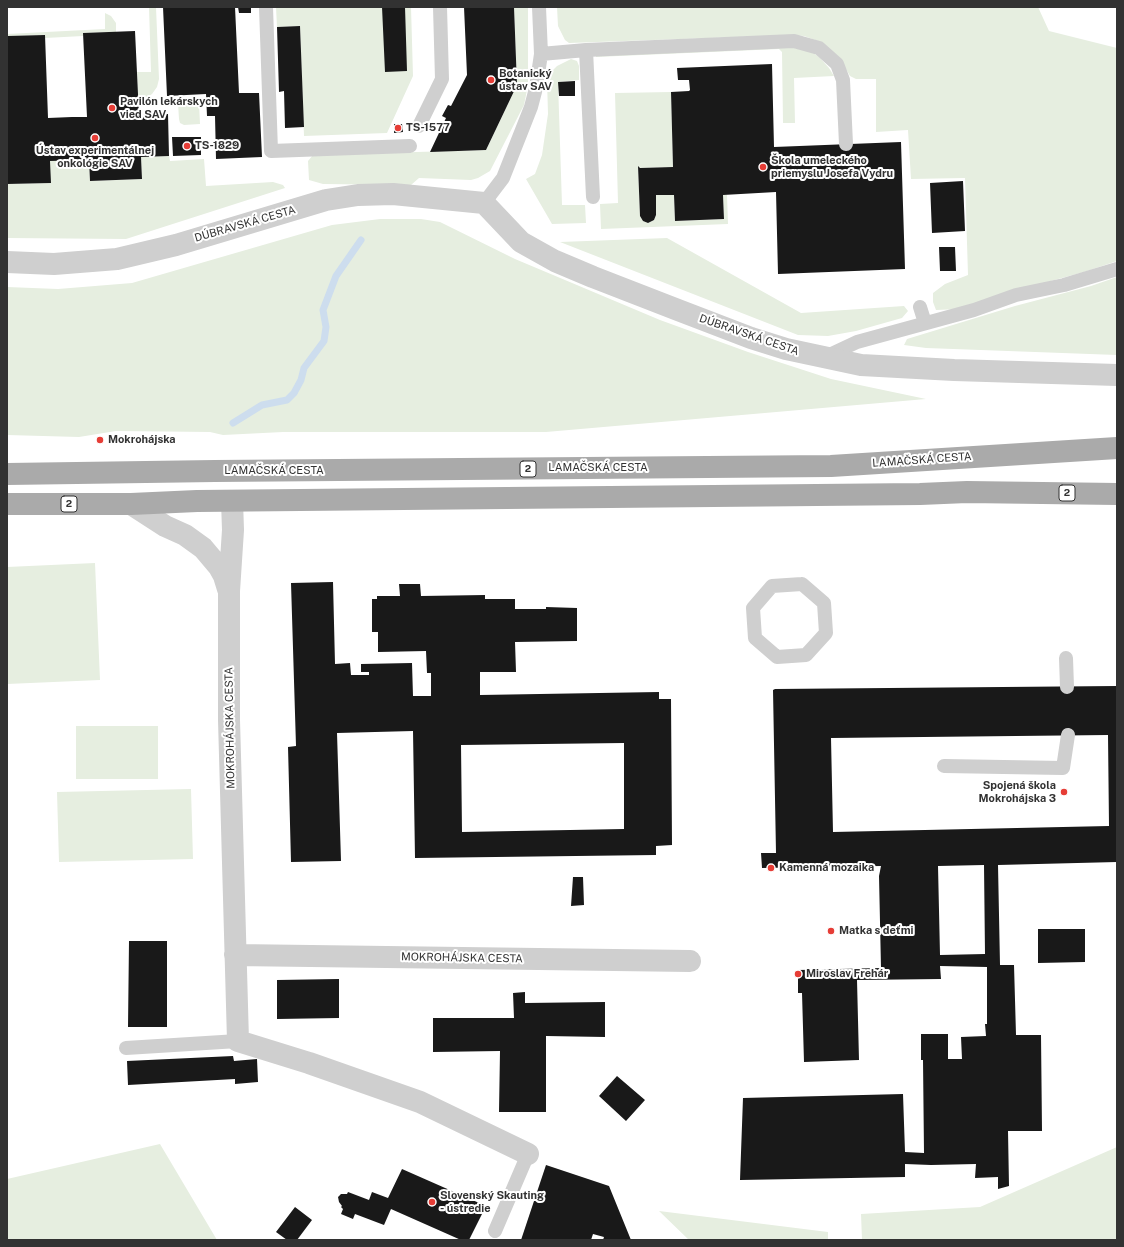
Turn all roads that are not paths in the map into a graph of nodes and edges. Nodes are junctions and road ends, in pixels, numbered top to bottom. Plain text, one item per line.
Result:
1 (266, 7) edge
2 (440, 7) edge
3 (539, 7) edge
4 (586, 50) junction
5 (541, 54) junction
6 (419, 126) dead end
7 (846, 144) dead end
8 (410, 146) dead end
9 (593, 197) dead end
10 (484, 203) junction
11 (7, 262) edge
12 (1117, 269) edge
13 (920, 307) dead end
14 (925, 323) junction
15 (824, 358) junction
16 (1117, 375) edge
17 (1117, 448) edge
18 (215, 471) junction
19 (7, 474) edge
20 (1117, 494) edge
21 (232, 500) junction
22 (7, 504) edge
23 (131, 504) junction
24 (229, 591) junction
25 (826, 632) joint
26 (1066, 658) dead end
27 (1067, 687) dead end
28 (1068, 735) dead end
29 (944, 766) dead end
30 (235, 955) junction
31 (690, 960) dead end
32 (238, 1041) junction
33 (126, 1048) dead end
34 (528, 1154) joint
35 (495, 1231) dead end

1 - 8 lane
2 - 6 lane
3 - 5 lane
4 - 5 lane
4 - 7 lane
4 - 9 lane
5 - 10 lane
10 - 11 street, DÚBRAVSKÁ CESTA
10 - 15 street, DÚBRAVSKÁ CESTA
12 - 14 lane
13 - 14 lane
14 - 15 lane
15 - 16 street, DÚBRAVSKÁ CESTA
17 - 18 main road, LAMAČSKÁ CESTA / 2
18 - 19 main road, LAMAČSKÁ CESTA / 2
18 - 21 main road
20 - 21 main road, 2
21 - 23 main road, 2
21 - 24 street, MOKROHÁJSKA CESTA
22 - 23 main road, 2
23 - 24 street
24 - 30 street, MOKROHÁJSKA CESTA
25 - 25 lane
26 - 27 lane
28 - 29 lane
30 - 31 street, MOKROHÁJSKA CESTA
30 - 32 street, MOKROHÁJSKA CESTA
32 - 33 lane
32 - 34 street
34 - 35 lane

